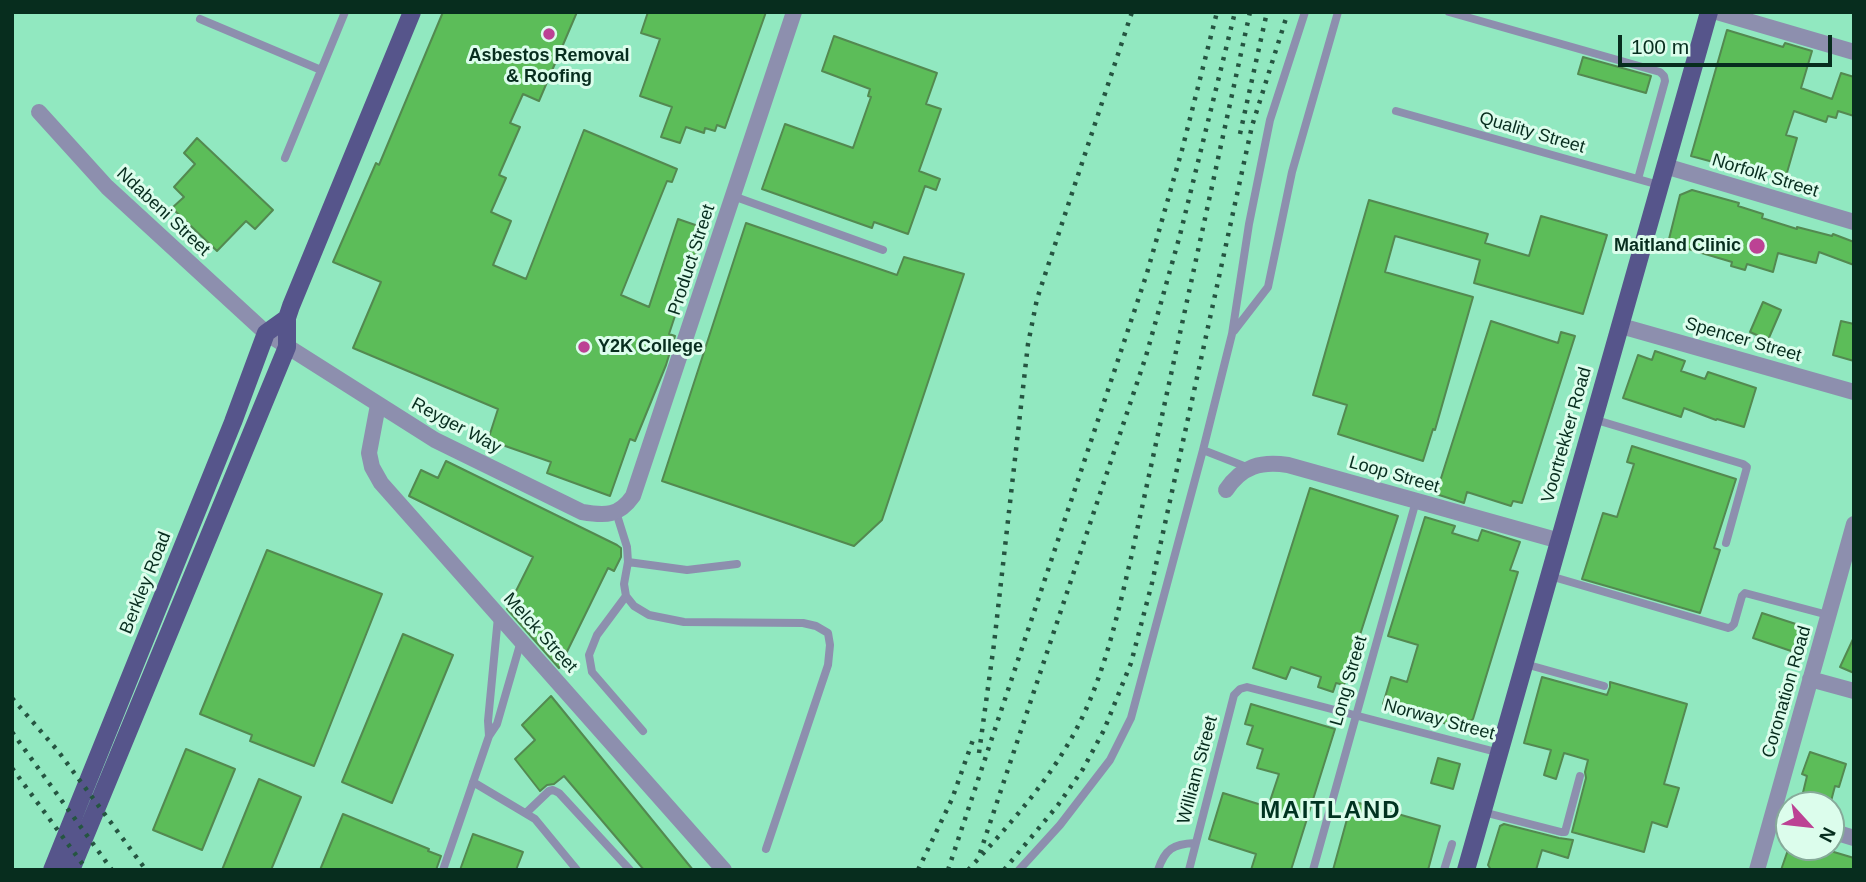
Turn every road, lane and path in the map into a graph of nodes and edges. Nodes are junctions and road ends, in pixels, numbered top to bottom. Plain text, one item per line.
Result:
1 (345, 12) edge
2 (412, 12) edge
3 (794, 12) edge
4 (1304, 12) edge
5 (1338, 12) edge
6 (1449, 12) edge
7 (1709, 12) edge
8 (1717, 12) edge
9 (200, 19) dead end
10 (1854, 52) edge
11 (321, 70) junction
12 (1396, 111) dead end
13 (39, 113) dead end
14 (285, 158) dead end
15 (1665, 166) junction
16 (1638, 179) junction
17 (1659, 185) junction
18 (733, 196) junction
19 (1854, 222) edge
20 (883, 250) dead end
21 (286, 318) junction
22 (1621, 326) junction
23 (266, 334) junction
24 (1232, 334) junction
25 (287, 347) junction
26 (1854, 392) edge
27 (378, 405) junction
28 (1593, 419) junction
29 (1203, 450) junction
30 (1249, 468) junction
31 (1226, 490) dead end
32 (1416, 501) junction
33 (199, 507) junction
34 (616, 512) junction
35 (217, 514) junction
36 (1854, 524) edge
37 (1560, 541) junction
38 (1726, 543) dead end
39 (1851, 543) edge
40 (628, 562) junction
41 (737, 564) dead end
42 (1550, 576) junction
43 (626, 596) junction
44 (498, 615) junction
45 (1828, 615) junction
46 (521, 641) junction
47 (1525, 663) junction
48 (1810, 679) junction
49 (1604, 686) dead end
50 (1247, 687) joint
51 (1854, 691) edge
52 (1356, 714) junction
53 (643, 731) dead end
54 (489, 736) junction
55 (1500, 752) junction
56 (106, 761) junction
57 (1580, 776) dead end
58 (473, 782) junction
59 (1483, 812) junction
60 (526, 813) junction
61 (1773, 814) joint
62 (1195, 843) junction
63 (1452, 844) dead end
64 (766, 849) dead end
65 (52, 870) edge
66 (71, 870) edge
67 (443, 870) edge
68 (577, 870) edge
69 (630, 870) edge
70 (724, 870) edge
71 (1019, 870) edge
72 (1158, 870) edge
73 (1189, 870) edge
74 (1312, 870) edge
75 (1444, 870) edge
76 (1466, 870) edge
77 (1757, 870) edge

1 - 11 lane
2 - 21 main road, Berkley Road
3 - 18 street, Product Street
4 - 24 lane
5 - 24 lane
6 - 16 lane
7 - 15 main road, Voortrekker Road
8 - 10 street
9 - 11 lane
11 - 14 lane
12 - 16 lane, Quality Street
13 - 23 street, Ndabeni Street
15 - 17 main road, Voortrekker Road
15 - 19 street, Norfolk Street
16 - 17 lane, Quality Street
17 - 22 main road, Voortrekker Road
18 - 20 lane
18 - 34 street, Product Street
21 - 23 main road, Berkley Road
21 - 25 main road, Berkley Road
22 - 26 street, Spencer Street
22 - 28 main road, Voortrekker Road
23 - 25 street, Ndabeni Street
23 - 33 main road, Berkley Road
24 - 29 lane
25 - 27 street, Reyger Way
25 - 35 main road, Berkley Road
27 - 34 street, Reyger Way
27 - 44 street, Melck Street
28 - 37 main road, Voortrekker Road
28 - 38 lane
29 - 30 lane
29 - 71 lane
30 - 31 street
30 - 32 street, Loop Street
32 - 37 street, Loop Street
32 - 52 lane, Long Street
33 - 35 main road
33 - 56 main road, Berkley Road
34 - 40 lane
35 - 56 main road, Berkley Road
36 - 39 street, Coronation Road
37 - 42 main road, Voortrekker Road
39 - 45 street, Coronation Road
40 - 41 lane
40 - 43 lane
42 - 45 lane
42 - 47 main road, Voortrekker Road
43 - 53 lane
43 - 64 lane
44 - 46 street, Melck Street
44 - 54 lane
45 - 48 street, Coronation Road
46 - 54 lane
46 - 70 street, Melck Street
47 - 49 lane
47 - 55 main road, Voortrekker Road
48 - 51 street
48 - 61 street, Coronation Road
50 - 52 lane, Norway Street
50 - 62 lane, William Street
52 - 55 lane, Norway Street
52 - 74 lane, Long Street
54 - 58 lane
55 - 59 main road, Voortrekker Road
56 - 65 main road, Berkley Road
56 - 66 main road, Berkley Road
57 - 59 lane
58 - 60 lane
58 - 67 lane
59 - 76 main road, Voortrekker Road
60 - 68 lane
60 - 69 lane
61 - 77 street, Coronation Road
62 - 72 lane
62 - 73 lane, William Street
63 - 75 lane

